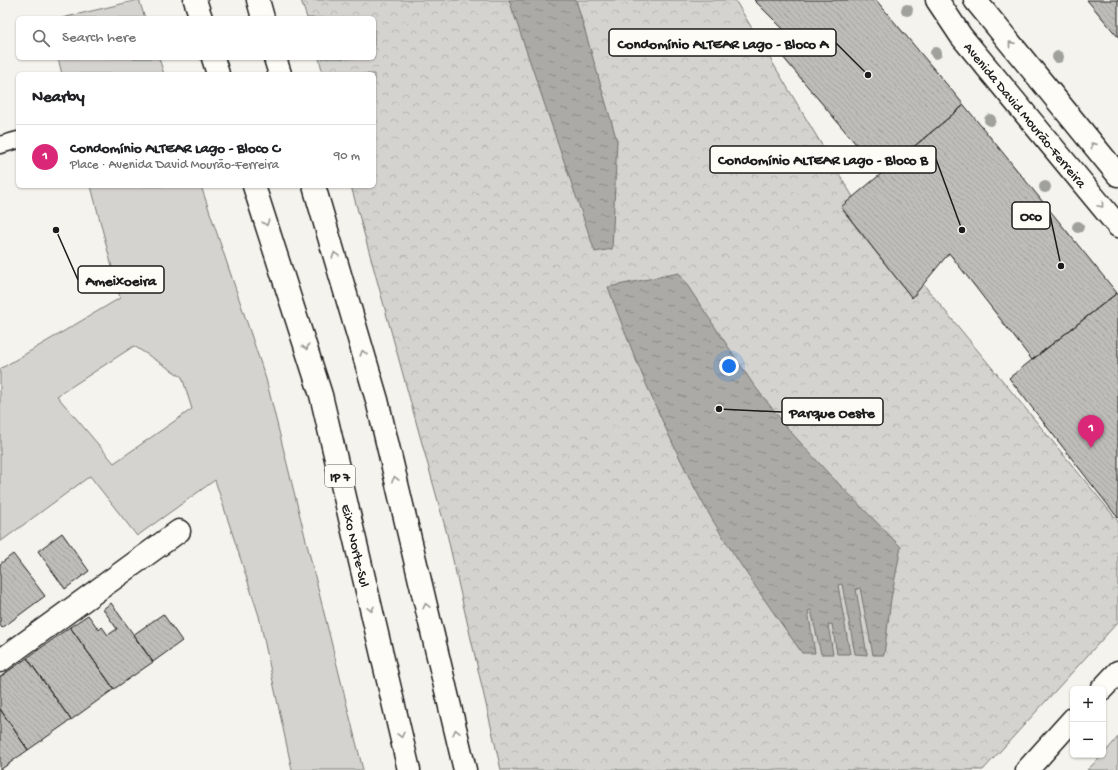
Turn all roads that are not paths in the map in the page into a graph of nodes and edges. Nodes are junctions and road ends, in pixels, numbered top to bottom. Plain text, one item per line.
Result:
1 (195, 0) edge
2 (258, 0) edge
3 (937, 0) edge
4 (976, 0) edge
5 (199, 16) edge
6 (262, 16) edge
7 (214, 60) edge
8 (276, 60) edge
9 (217, 72) edge
10 (279, 72) edge
11 (16, 141) edge
12 (0, 145) edge
13 (1118, 175) edge
14 (255, 188) edge
15 (315, 188) edge
16 (1118, 226) edge
17 (179, 530) dead end
18 (0, 661) edge
19 (1118, 672) edge
20 (1105, 686) edge
21 (1070, 722) edge
22 (409, 770) edge
23 (465, 770) edge
24 (1027, 770) edge

1 - 5 main road
2 - 6 main road
3 -> 16 main road, Avenida David Mourão-Ferreira
13 -> 4 main road
7 - 9 main road
8 - 10 main road
11 - 12 lane
14 -> 22 main road, Eixo Norte-Sul / IP 7
23 -> 15 main road
17 - 18 main road
19 - 20 main road
21 - 24 main road

